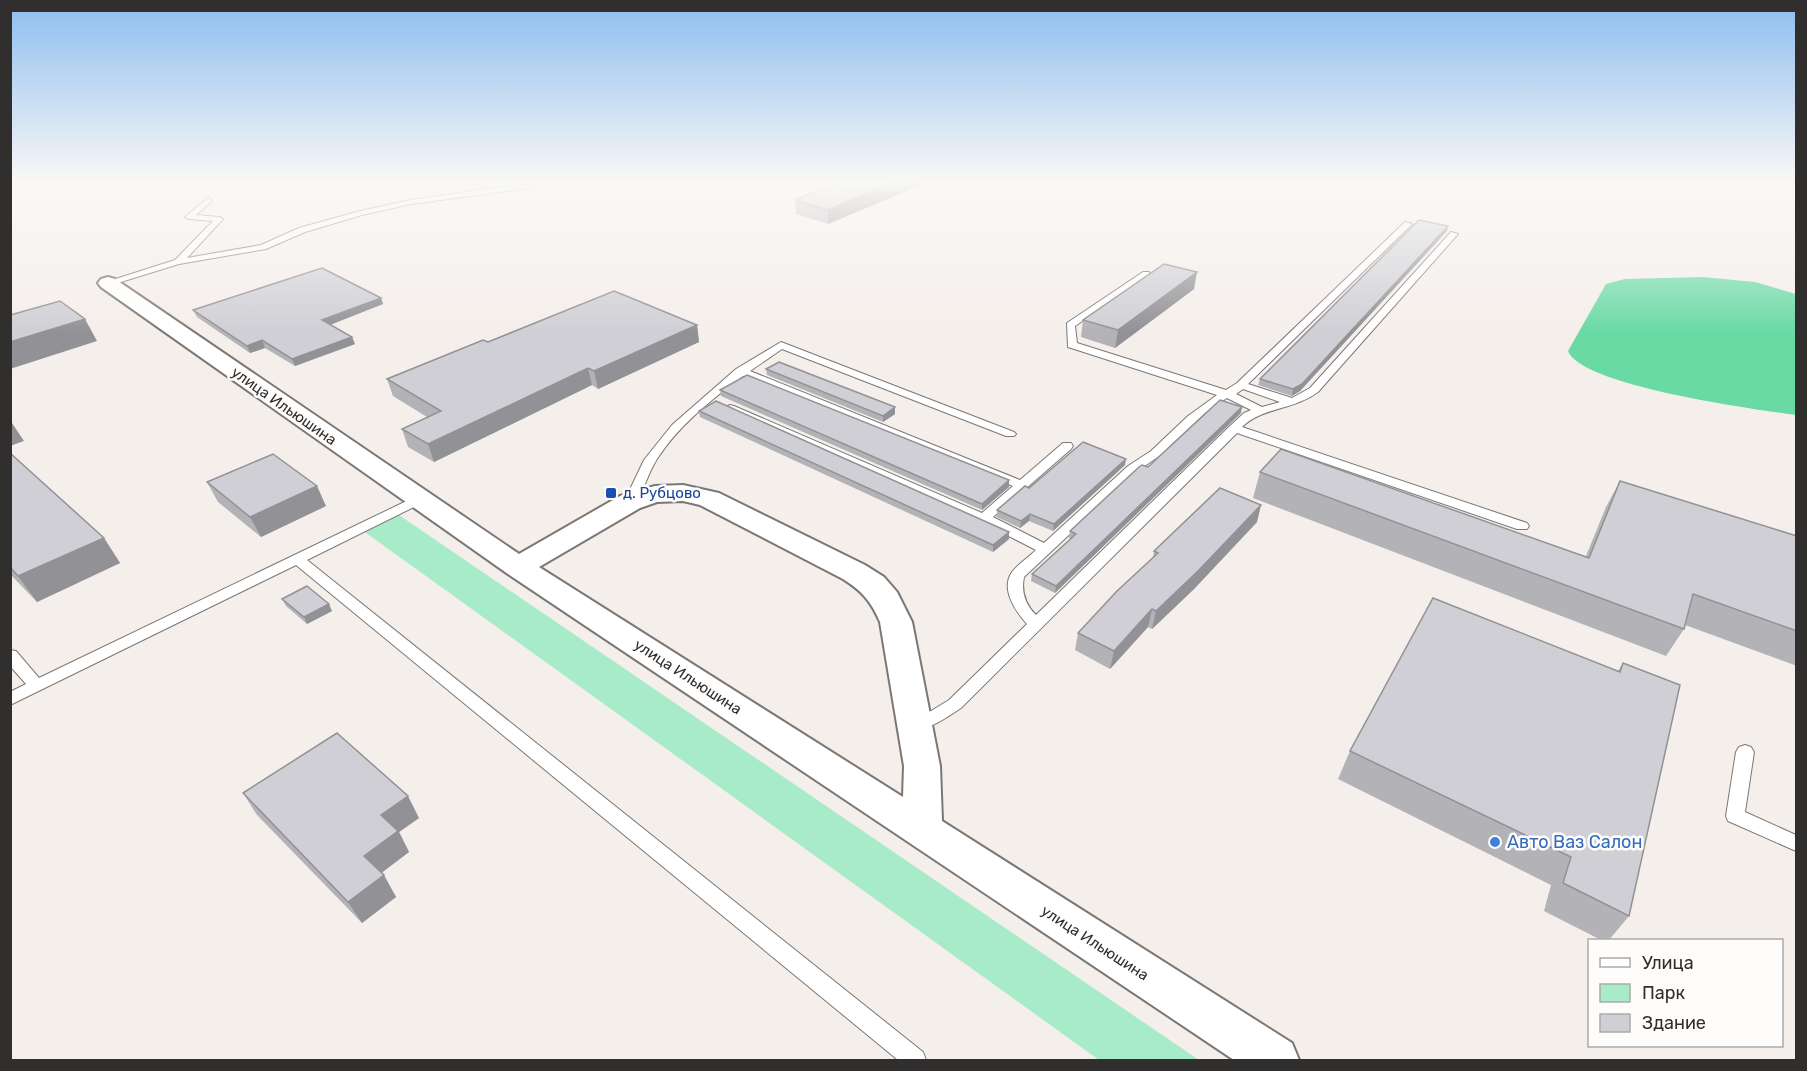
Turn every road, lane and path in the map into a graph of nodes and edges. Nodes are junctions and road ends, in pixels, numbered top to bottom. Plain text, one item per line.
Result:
1 (207, 232) edge
2 (297, 232) edge
3 (1399, 232) edge
4 (1454, 234) dead end
5 (178, 262) junction
6 (1146, 274) edge
7 (108, 283) joint
8 (740, 371) junction
9 (1241, 385) junction
10 (1229, 395) junction
11 (709, 398) junction
12 (1292, 402) junction
13 (1261, 411) junction
14 (1234, 428) junction
15 (1010, 434) dead end
16 (1067, 446) dead end
17 (1022, 485) junction
18 (418, 499) junction
19 (630, 501) junction
20 (984, 518) junction
21 (1522, 526) dead end
22 (1046, 549) junction
23 (297, 558) junction
24 (518, 567) junction
25 (1037, 624) junction
26 (10, 655) edge
27 (37, 686) junction
28 (10, 699) edge
29 (914, 724) junction
30 (1744, 752) dead end
31 (922, 830) junction
32 (1797, 843) edge
33 (915, 1060) edge
34 (1275, 1060) edge

1 - 5 lane
2 - 5 lane
3 - 9 lane
4 - 12 lane
5 - 7 lane
6 - 10 lane
7 - 18 street, улица Ильюшина
8 - 11 lane
8 - 15 lane
8 - 17 lane
9 - 10 lane
9 - 12 lane
10 - 13 lane
10 - 22 lane
11 - 19 lane
11 - 20 lane
12 - 13 lane
13 - 14 lane
14 - 21 lane
14 - 25 lane
16 - 17 lane
17 - 20 lane
18 - 23 lane
18 - 24 street, улица Ильюшина
19 - 24 street
19 - 29 street
20 - 22 lane
22 - 25 lane
23 - 27 lane
23 - 33 lane
24 - 31 street, улица Ильюшина
25 - 29 lane
26 - 27 lane
27 - 28 lane
29 - 31 street
30 - 32 lane
31 - 34 street, улица Ильюшина

